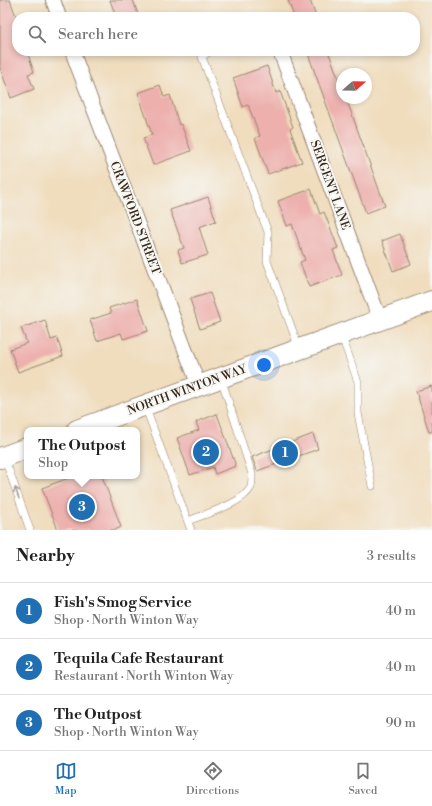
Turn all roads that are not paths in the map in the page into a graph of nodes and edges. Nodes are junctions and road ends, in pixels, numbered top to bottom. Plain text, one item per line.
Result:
1 (53, 0) edge
2 (57, 12) edge
3 (74, 56) edge
4 (204, 56) edge
5 (282, 56) edge
6 (432, 301) edge
7 (380, 320) junction
8 (341, 334) junction
9 (300, 349) junction
10 (221, 378) junction
11 (199, 386) junction
12 (145, 405) junction
13 (85, 427) edge
14 (24, 449) edge
15 (2, 457) edge
16 (372, 486) dead end
17 (188, 521) junction
18 (30, 530) edge
19 (191, 530) edge

1 - 2 street
3 - 11 street, CRAWFORD STREET
4 - 9 lane
5 - 7 street, SERGENT LANE
6 - 7 main road, NORTH WINTON WAY
7 - 8 main road, NORTH WINTON WAY
8 - 9 main road, NORTH WINTON WAY
8 - 16 lane
9 - 10 main road, NORTH WINTON WAY
10 - 11 main road, NORTH WINTON WAY
10 - 17 lane
11 - 12 main road, NORTH WINTON WAY
12 - 13 main road, NORTH WINTON WAY
12 - 17 lane
14 - 15 main road
18 -> 15 lane
17 - 19 lane

